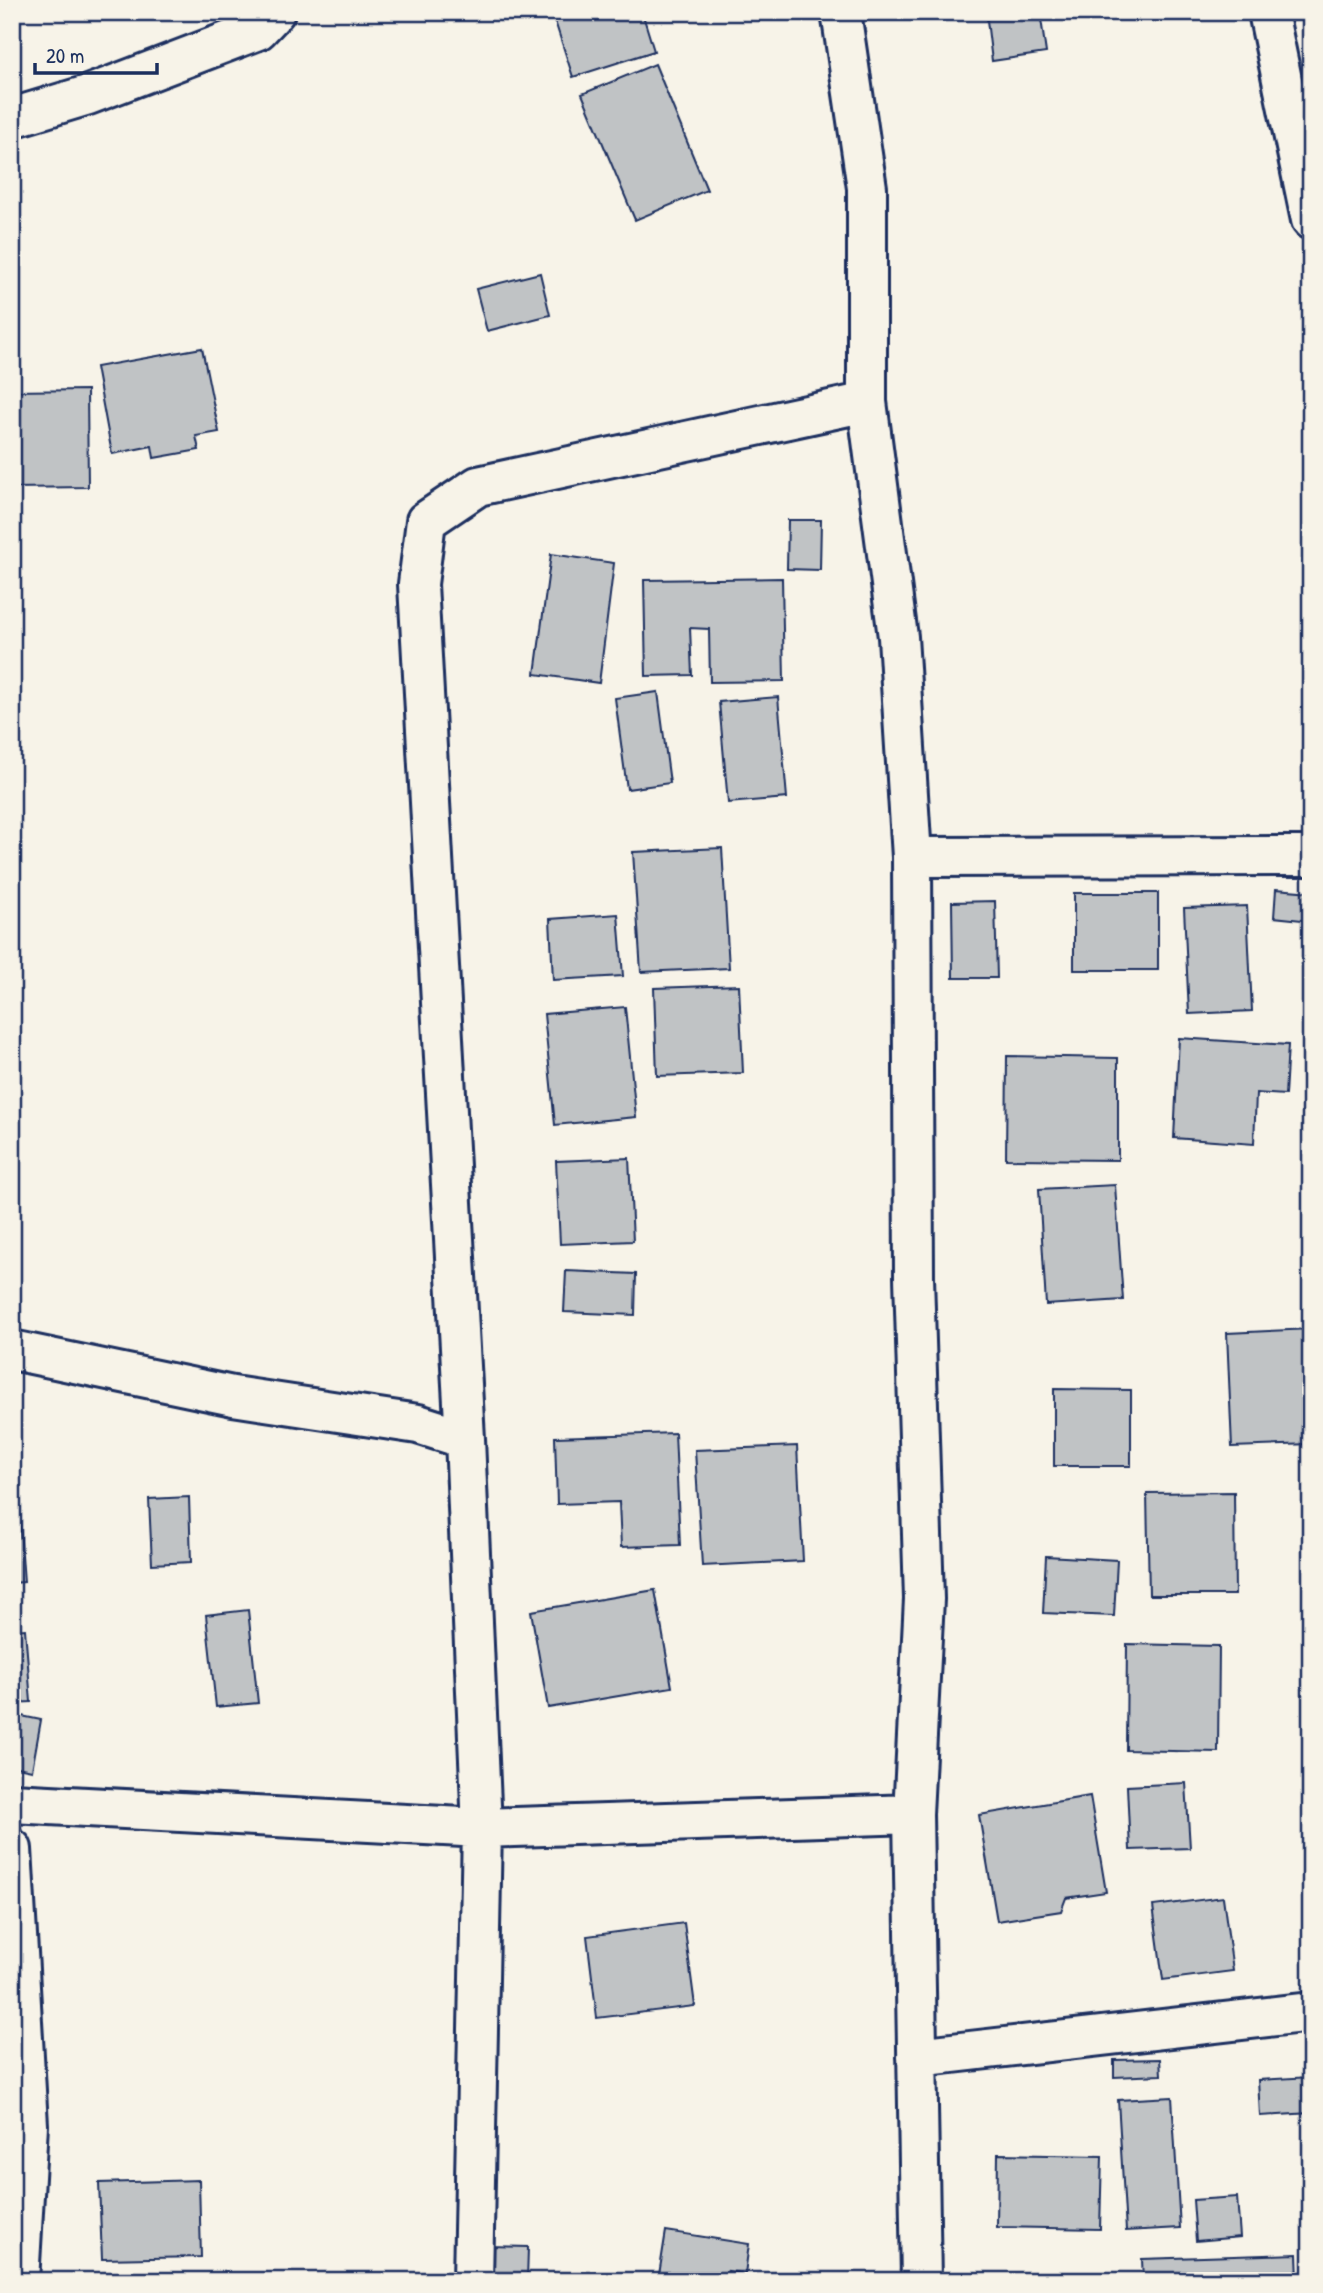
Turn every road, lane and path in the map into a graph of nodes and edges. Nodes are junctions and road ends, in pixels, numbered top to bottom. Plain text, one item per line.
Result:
1 (275, 12) edge
2 (841, 12) edge
3 (1268, 12) edge
4 (12, 118) edge
5 (1311, 220) edge
6 (867, 402) junction
7 (1311, 856) edge
8 (912, 857) junction
9 (12, 1350) edge
10 (464, 1439) junction
11 (12, 1803) edge
12 (913, 1814) junction
13 (482, 1828) junction
14 (12, 1849) edge
15 (1311, 2012) edge
16 (917, 2057) junction
17 (20, 2125) edge
18 (19, 2281) edge
19 (473, 2281) edge
20 (921, 2281) edge

1 - 4 street
2 - 6 street
3 - 5 street
6 - 8 street
6 - 10 street
7 - 8 street
8 - 12 street
9 - 10 street
10 - 13 street
11 - 13 street
12 - 13 street
12 - 16 street
13 - 19 street
14 - 17 street
15 - 16 street
16 - 20 street
17 - 18 street

